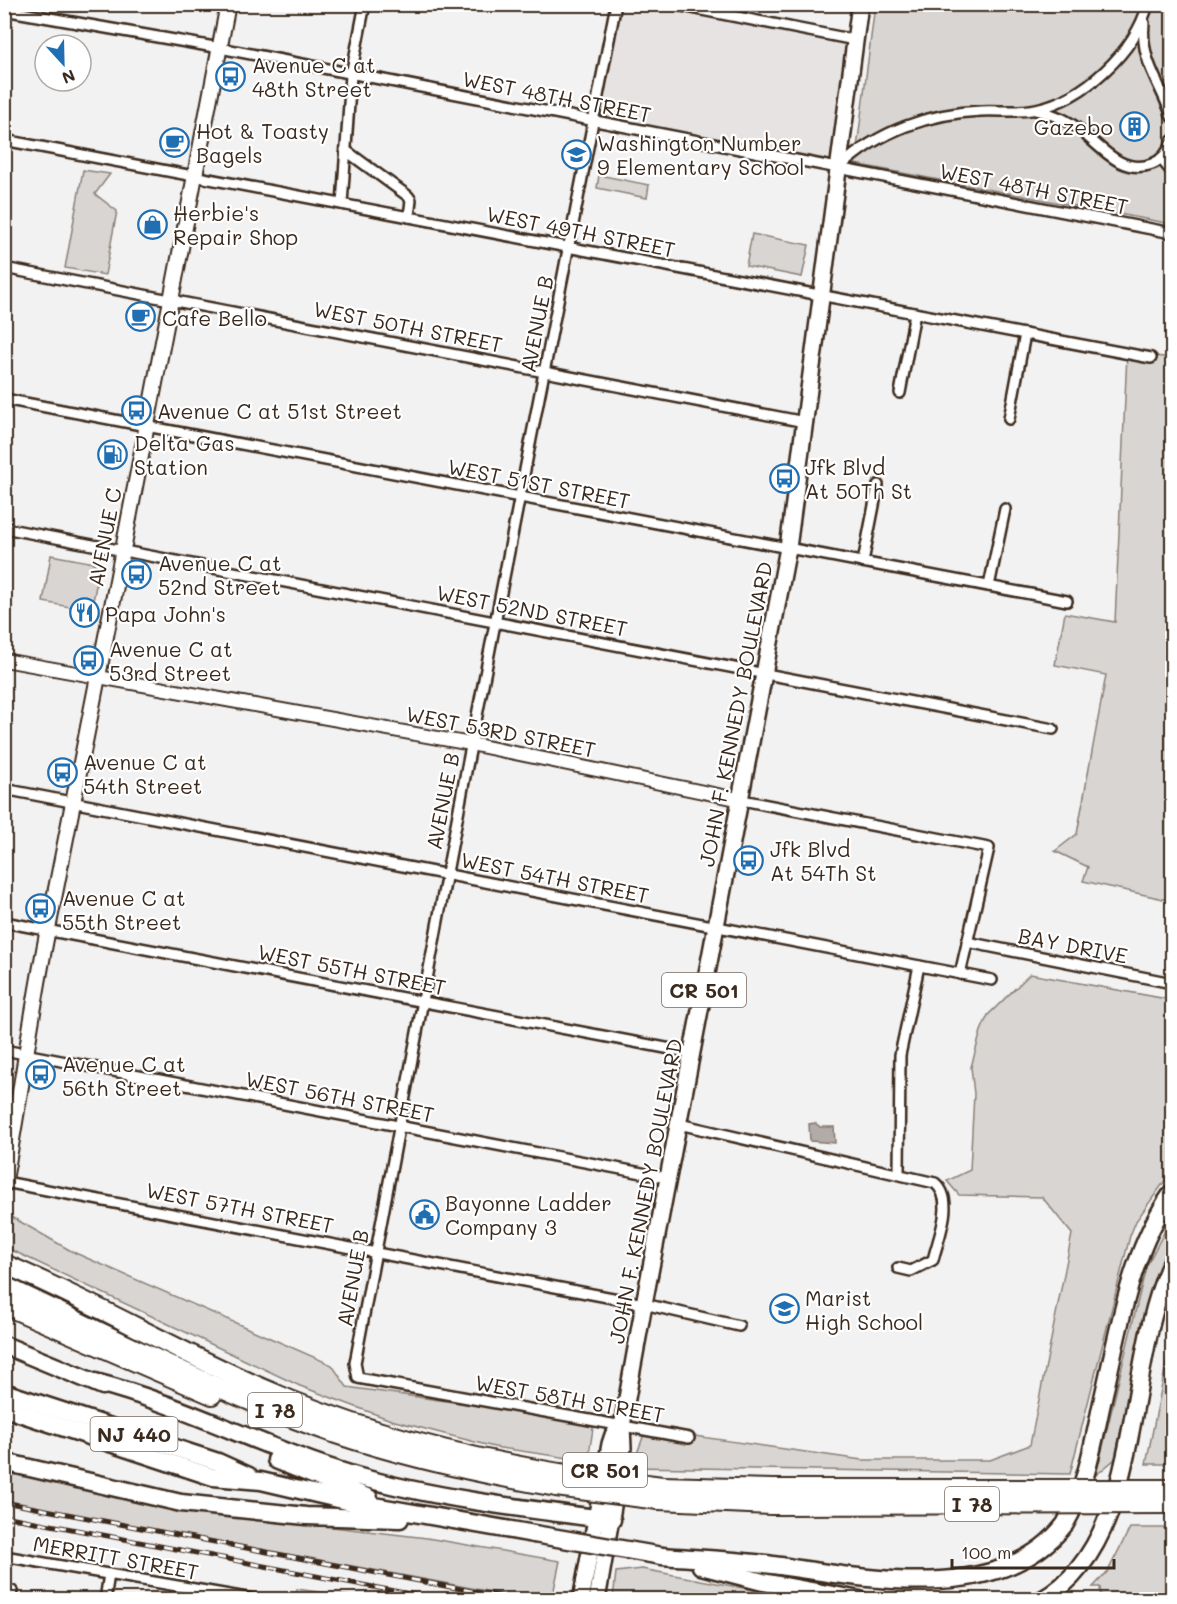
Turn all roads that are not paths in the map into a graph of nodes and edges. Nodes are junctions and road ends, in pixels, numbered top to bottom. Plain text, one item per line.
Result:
1 (228, 4) edge
2 (365, 4) edge
3 (616, 4) edge
4 (671, 4) edge
5 (860, 4) edge
6 (1148, 4) edge
7 (4, 10) edge
8 (1144, 17) junction
9 (855, 40) junction
10 (220, 48) junction
11 (351, 75) junction
12 (1035, 110) junction
13 (1173, 117) edge
14 (594, 121) junction
15 (4, 140) edge
16 (1173, 141) edge
17 (345, 150) junction
18 (1161, 159) junction
19 (838, 168) junction
20 (1173, 172) edge
21 (195, 176) junction
22 (342, 204) junction
23 (409, 217) junction
24 (1173, 233) edge
25 (569, 247) junction
26 (4, 268) edge
27 (821, 295) junction
28 (171, 299) junction
29 (915, 313) junction
30 (1024, 334) junction
31 (1151, 358) dead end
32 (545, 371) junction
33 (900, 393) dead end
34 (4, 399) edge
35 (1009, 419) dead end
36 (805, 422) junction
37 (146, 426) junction
38 (878, 485) dead end
39 (520, 498) junction
40 (1005, 509) dead end
41 (4, 528) edge
42 (788, 548) junction
43 (122, 550) junction
44 (863, 562) junction
45 (989, 586) junction
46 (1067, 601) dead end
47 (495, 621) junction
48 (4, 660) edge
49 (764, 673) junction
50 (100, 678) junction
51 (1053, 729) dead end
52 (471, 744) junction
53 (4, 789) edge
54 (742, 800) junction
55 (75, 803) junction
56 (447, 874) junction
57 (4, 922) edge
58 (715, 927) junction
59 (48, 930) junction
60 (967, 942) junction
61 (919, 966) junction
62 (960, 974) junction
63 (992, 980) dead end
64 (1173, 983) edge
65 (424, 1001) junction
66 (4, 1050) edge
67 (693, 1053) junction
68 (26, 1054) junction
69 (679, 1124) junction
70 (400, 1126) junction
71 (899, 1174) junction
72 (668, 1178) junction
73 (5, 1183) edge
74 (1173, 1193) edge
75 (375, 1251) junction
76 (1173, 1261) edge
77 (9, 1266) edge
78 (898, 1268) dead end
79 (6, 1296) edge
80 (644, 1304) junction
81 (739, 1326) dead end
82 (4, 1345) edge
83 (95, 1382) junction
84 (4, 1392) edge
85 (444, 1392) joint
86 (4, 1408) edge
87 (622, 1426) junction
88 (689, 1438) dead end
89 (4, 1462) edge
90 (557, 1480) junction
91 (261, 1481) junction
92 (1173, 1489) edge
93 (771, 1497) junction
94 (1173, 1504) edge
95 (400, 1511) junction
96 (604, 1519) junction
97 (456, 1521) junction
98 (4, 1556) edge
99 (662, 1556) junction
100 (108, 1574) junction
101 (105, 1599) edge
102 (246, 1599) edge
103 (258, 1599) edge
104 (581, 1599) edge
105 (597, 1599) edge
106 (860, 1599) edge
107 (1042, 1599) edge

1 - 10 main road, AVENUE C
2 - 11 street
3 - 14 street, AVENUE B
4 - 9 street
5 - 9 main road, JOHN F. KENNEDY BOULEVARD / CR 501
6 - 8 street
7 - 10 street, WEST 48TH STREET
8 - 12 street
8 - 13 street
9 - 19 main road, JOHN F. KENNEDY BOULEVARD / CR 501
10 - 11 street, WEST 48TH STREET
10 - 21 main road, AVENUE C
11 - 14 street, WEST 48TH STREET
11 - 17 street
12 - 18 street
12 - 19 street
14 - 19 street, WEST 48TH STREET
14 - 25 street, AVENUE B
15 - 21 street, WEST 49TH STREET
16 - 18 street
17 - 22 street
17 - 23 street
18 - 20 street
19 - 24 street, WEST 48TH STREET
19 - 27 main road, JOHN F. KENNEDY BOULEVARD / CR 501
21 - 22 street, WEST 49TH STREET
21 - 28 main road, AVENUE C
22 - 23 street, WEST 49TH STREET
23 - 25 street, WEST 49TH STREET
25 - 27 street, WEST 49TH STREET
25 - 32 street, AVENUE B
26 - 28 street, WEST 50TH STREET
27 - 29 street, WEST 49TH STREET
27 - 36 main road, JOHN F. KENNEDY BOULEVARD / CR 501
28 - 32 street, WEST 50TH STREET
28 - 37 main road, AVENUE C
29 - 30 street, WEST 49TH STREET
29 - 33 street
30 - 31 street, WEST 49TH STREET
30 - 35 street
32 - 36 street, WEST 50TH STREET
32 - 39 street, AVENUE B
34 - 37 street, WEST 51ST STREET
36 - 42 main road, JOHN F. KENNEDY BOULEVARD / CR 501
37 - 39 street, WEST 51ST STREET
37 - 43 main road, AVENUE C
38 - 44 street
39 - 42 street, WEST 51ST STREET
39 - 47 street, AVENUE B
40 - 45 street
41 - 43 street, WEST 52ND STREET
42 - 44 street, WEST 51ST STREET
42 - 49 main road, JOHN F. KENNEDY BOULEVARD / CR 501
43 - 47 street, WEST 52ND STREET
43 - 50 main road, AVENUE C
44 - 45 street, WEST 51ST STREET
45 - 46 street, WEST 51ST STREET
47 - 49 street, WEST 52ND STREET
47 - 52 street, AVENUE B
48 - 50 street, WEST 53RD STREET
49 - 51 street, WEST 52ND STREET
49 - 54 main road, JOHN F. KENNEDY BOULEVARD / CR 501
50 - 52 street, WEST 53RD STREET
50 - 55 main road, AVENUE C
52 - 54 street, WEST 53RD STREET
52 - 56 street, AVENUE B
53 - 55 street, WEST 54TH STREET
54 - 58 main road, JOHN F. KENNEDY BOULEVARD / CR 501
54 - 60 street, WEST 53RD STREET
55 - 56 street, WEST 54TH STREET
55 - 59 main road, AVENUE C
56 - 58 street, WEST 54TH STREET
56 - 65 street, AVENUE B
57 - 59 street, WEST 55TH STREET
58 - 61 street, WEST 54TH STREET
58 - 67 main road, JOHN F. KENNEDY BOULEVARD / CR 501
59 - 65 street, WEST 55TH STREET
59 - 68 main road, AVENUE C
60 - 62 street
60 - 64 street, BAY DRIVE
61 - 62 street, WEST 54TH STREET
61 - 71 street
62 - 63 street, WEST 54TH STREET
65 - 67 street, WEST 55TH STREET
65 - 70 street, AVENUE B
66 - 68 street, WEST 56TH STREET
67 - 69 main road, JOHN F. KENNEDY BOULEVARD / CR 501
68 - 70 street, WEST 56TH STREET
68 - 73 main road, AVENUE C
69 - 71 street
69 - 72 main road, JOHN F. KENNEDY BOULEVARD / CR 501
70 - 72 street, WEST 56TH STREET
70 - 75 street, AVENUE B
71 - 78 street
72 - 80 main road, JOHN F. KENNEDY BOULEVARD / CR 501
73 - 75 street, WEST 57TH STREET
74 - 99 highway, NJ 440
75 - 80 street, WEST 57TH STREET
75 - 85 street, AVENUE B
76 - 107 highway
77 - 90 highway, I 78
79 - 90 highway, I 78
80 - 81 street, WEST 57TH STREET
80 - 87 main road, JOHN F. KENNEDY BOULEVARD / CR 501
82 - 83 highway
83 - 95 highway
83 - 96 highway
84 - 91 highway, NJ 440
85 - 87 street, WEST 58TH STREET
86 - 91 highway, NJ 440
87 - 88 street, WEST 58TH STREET
87 - 96 main road, JOHN F. KENNEDY BOULEVARD / CR 501
89 - 97 highway
90 - 93 highway, I 78, bridge
91 - 95 highway, NJ 440
92 - 93 highway, I 78, bridge
93 - 94 highway, I 78, bridge
95 - 97 highway, NJ 440
96 - 104 main road, JOHN F. KENNEDY BOULEVARD / CR 501
96 - 105 main road, JOHN F. KENNEDY BOULEVARD / CR 501
97 - 99 highway, NJ 440, bridge
98 - 100 street, MERRITT STREET
99 - 106 highway, NJ 440
100 - 101 street
100 - 102 street, MERRITT STREET
102 - 103 street, MERRITT STREET

